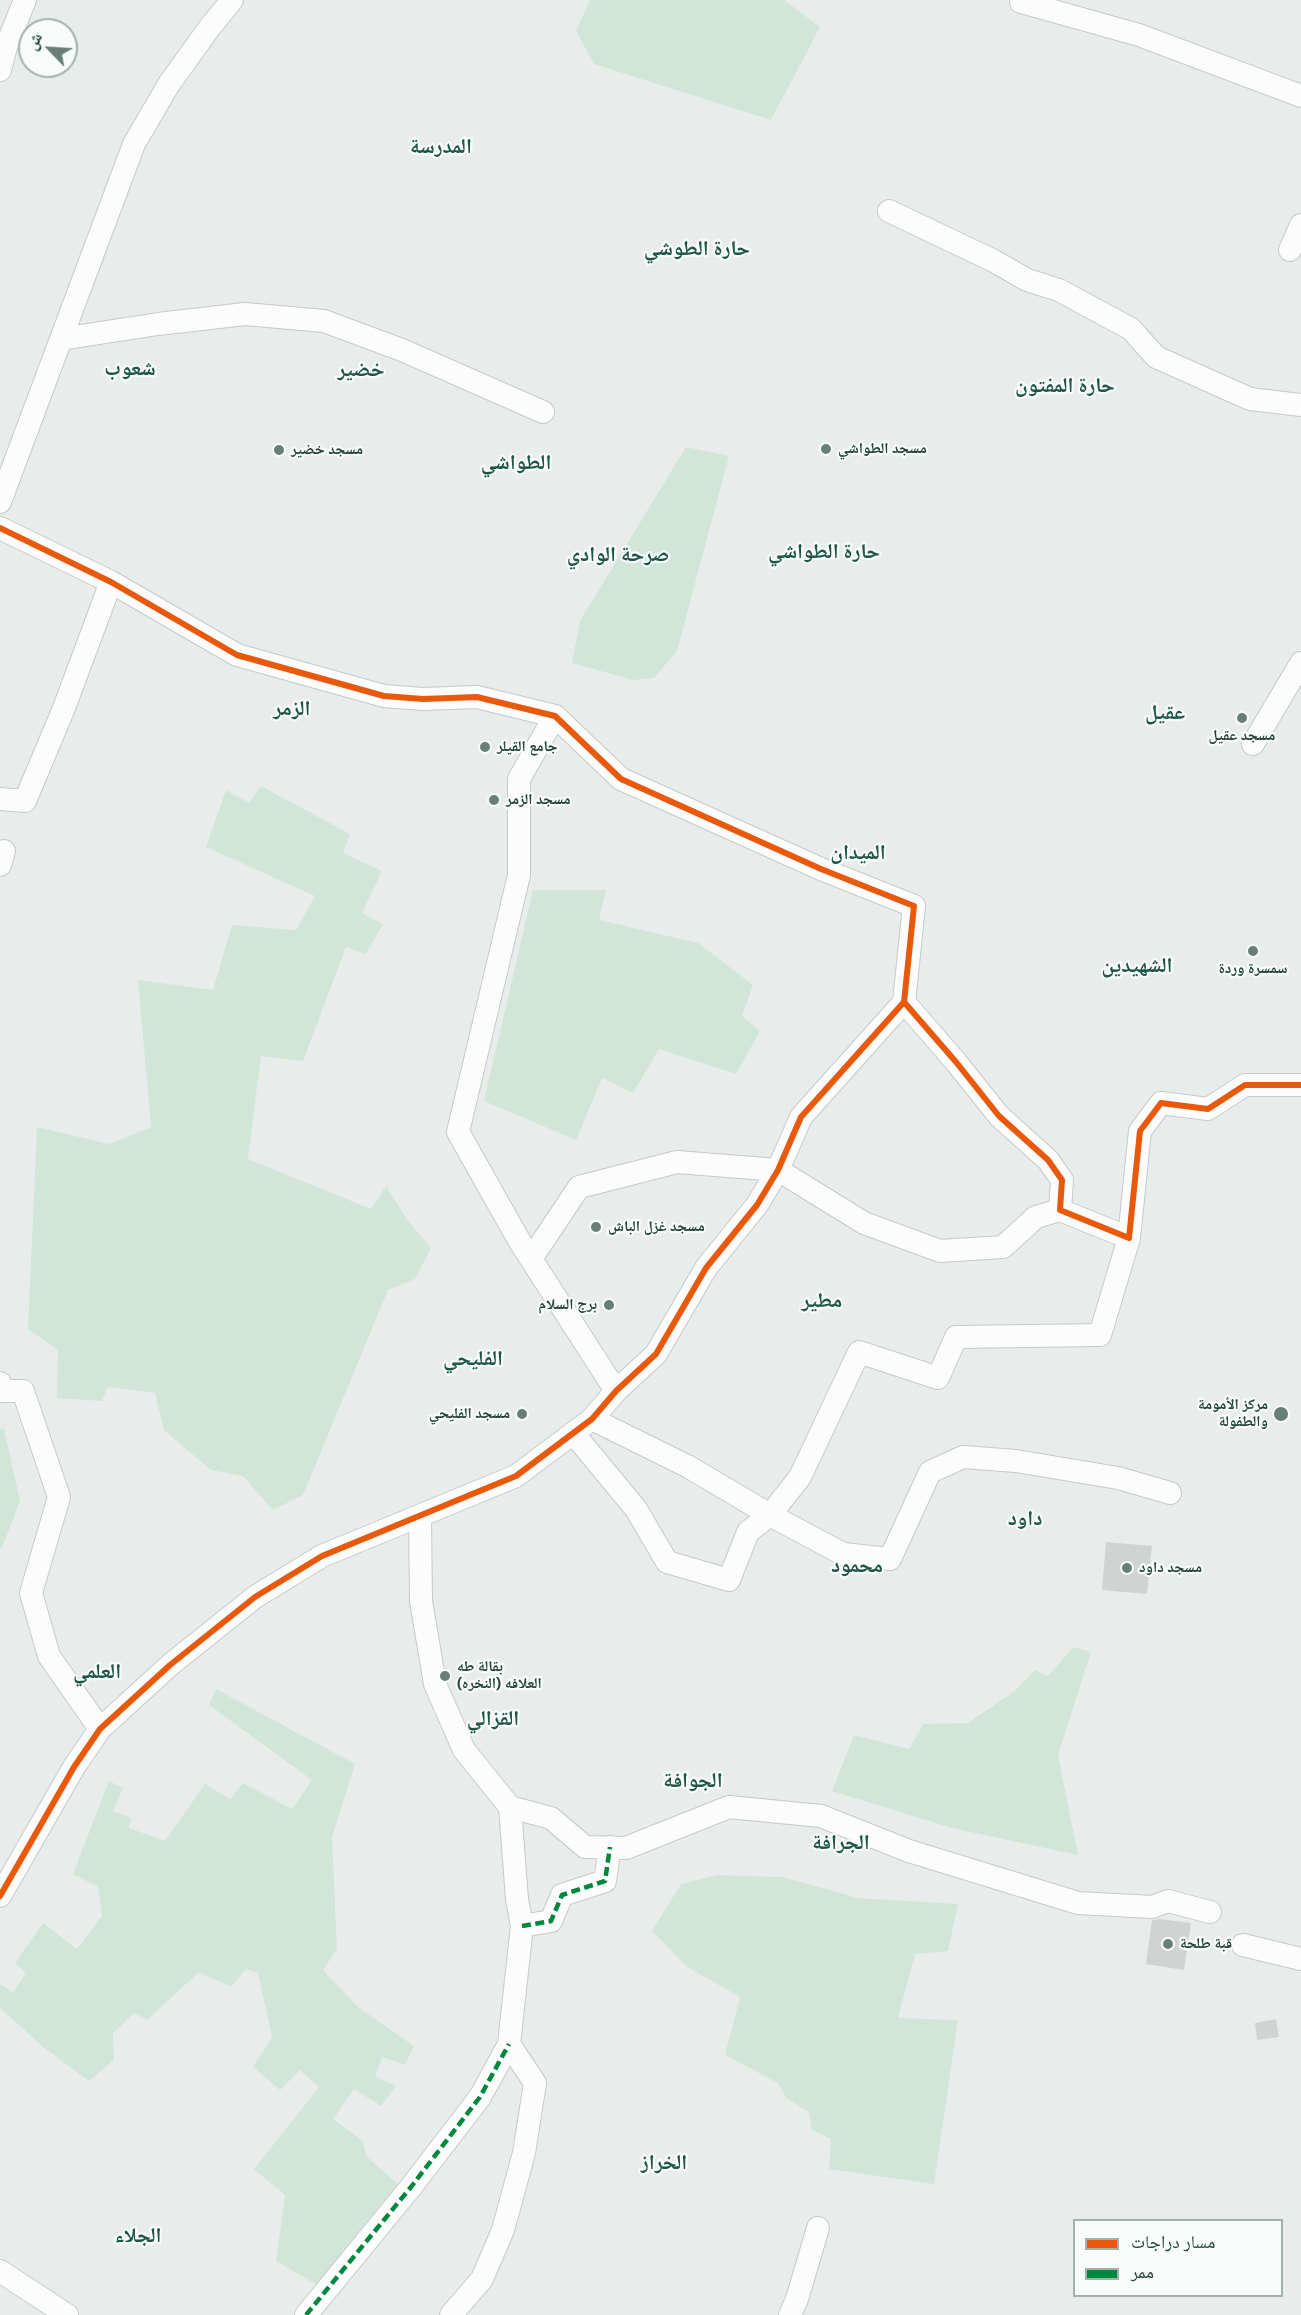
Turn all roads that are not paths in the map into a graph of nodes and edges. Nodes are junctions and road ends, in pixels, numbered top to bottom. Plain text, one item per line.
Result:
1 (24, 0) edge
2 (232, 0) edge
3 (1021, 2) dead end
4 (0, 70) edge
5 (1301, 96) edge
6 (889, 212) dead end
7 (1301, 225) edge
8 (1290, 250) dead end
9 (61, 339) junction
10 (1301, 405) edge
11 (543, 412) dead end
12 (0, 502) edge
13 (0, 528) edge
14 (111, 582) junction
15 (1301, 663) edge
16 (555, 716) junction
17 (1253, 744) dead end
18 (0, 799) edge
19 (904, 1002) junction
20 (1301, 1085) edge
21 (778, 1170) junction
22 (1060, 1210) junction
23 (1129, 1238) junction
24 (531, 1259) junction
25 (0, 1383) edge
26 (616, 1391) junction
27 (592, 1419) junction
28 (573, 1433) junction
29 (1170, 1493) dead end
30 (770, 1515) junction
31 (420, 1517) junction
32 (100, 1729) junction
33 (510, 1807) junction
34 (610, 1847) junction
35 (0, 1896) edge
36 (1210, 1912) dead end
37 (522, 1926) junction
38 (1243, 1945) dead end
39 (1301, 1959) edge
40 (509, 2044) junction
41 (818, 2228) dead end
42 (0, 2271) edge
43 (67, 2315) edge
44 (306, 2315) edge
45 (451, 2315) edge
46 (790, 2315) edge

1 - 4 street
2 - 9 street
3 - 5 street
6 - 10 street
7 - 8 street
9 - 11 street
9 - 12 street
13 - 14 street
14 - 16 street
14 - 18 street
15 - 17 street
16 - 19 street
16 - 24 street
19 - 21 street
19 - 22 street
20 - 23 street
21 - 22 street
21 - 24 street
21 - 26 street
22 - 23 street
23 - 30 street
24 - 26 street
25 - 32 street
26 - 27 street
27 - 28 street
27 - 30 street
28 - 30 street
28 - 31 street
29 - 30 street
31 - 32 street
31 - 33 street
32 - 35 street
33 - 34 street
33 - 37 street
34 - 36 street
34 - 37 street
37 - 40 street
38 - 39 street
40 - 44 street
40 - 45 street
41 - 46 street
42 - 43 street

